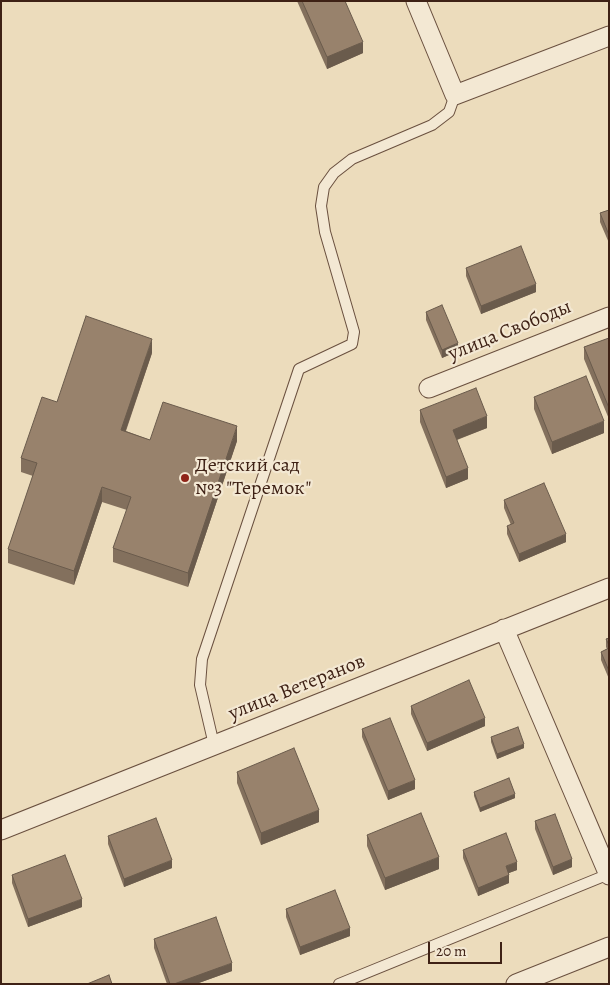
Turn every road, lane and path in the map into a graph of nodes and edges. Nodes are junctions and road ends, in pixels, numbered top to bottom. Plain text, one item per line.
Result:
1 (416, 1) edge
2 (609, 36) edge
3 (455, 95) junction
4 (609, 317) edge
5 (428, 388) dead end
6 (609, 588) edge
7 (504, 630) junction
8 (214, 745) junction
9 (1, 830) edge
10 (609, 874) edge
11 (609, 947) edge
12 (339, 984) edge
13 (516, 984) edge

1 - 3 street
2 - 3 street
3 - 8 lane
4 - 5 street, улица Свободы
6 - 7 street, улица Ветеранов
7 - 8 street, улица Ветеранов
7 - 10 street
8 - 9 street, улица Ветеранов
10 - 12 lane
11 - 13 street

